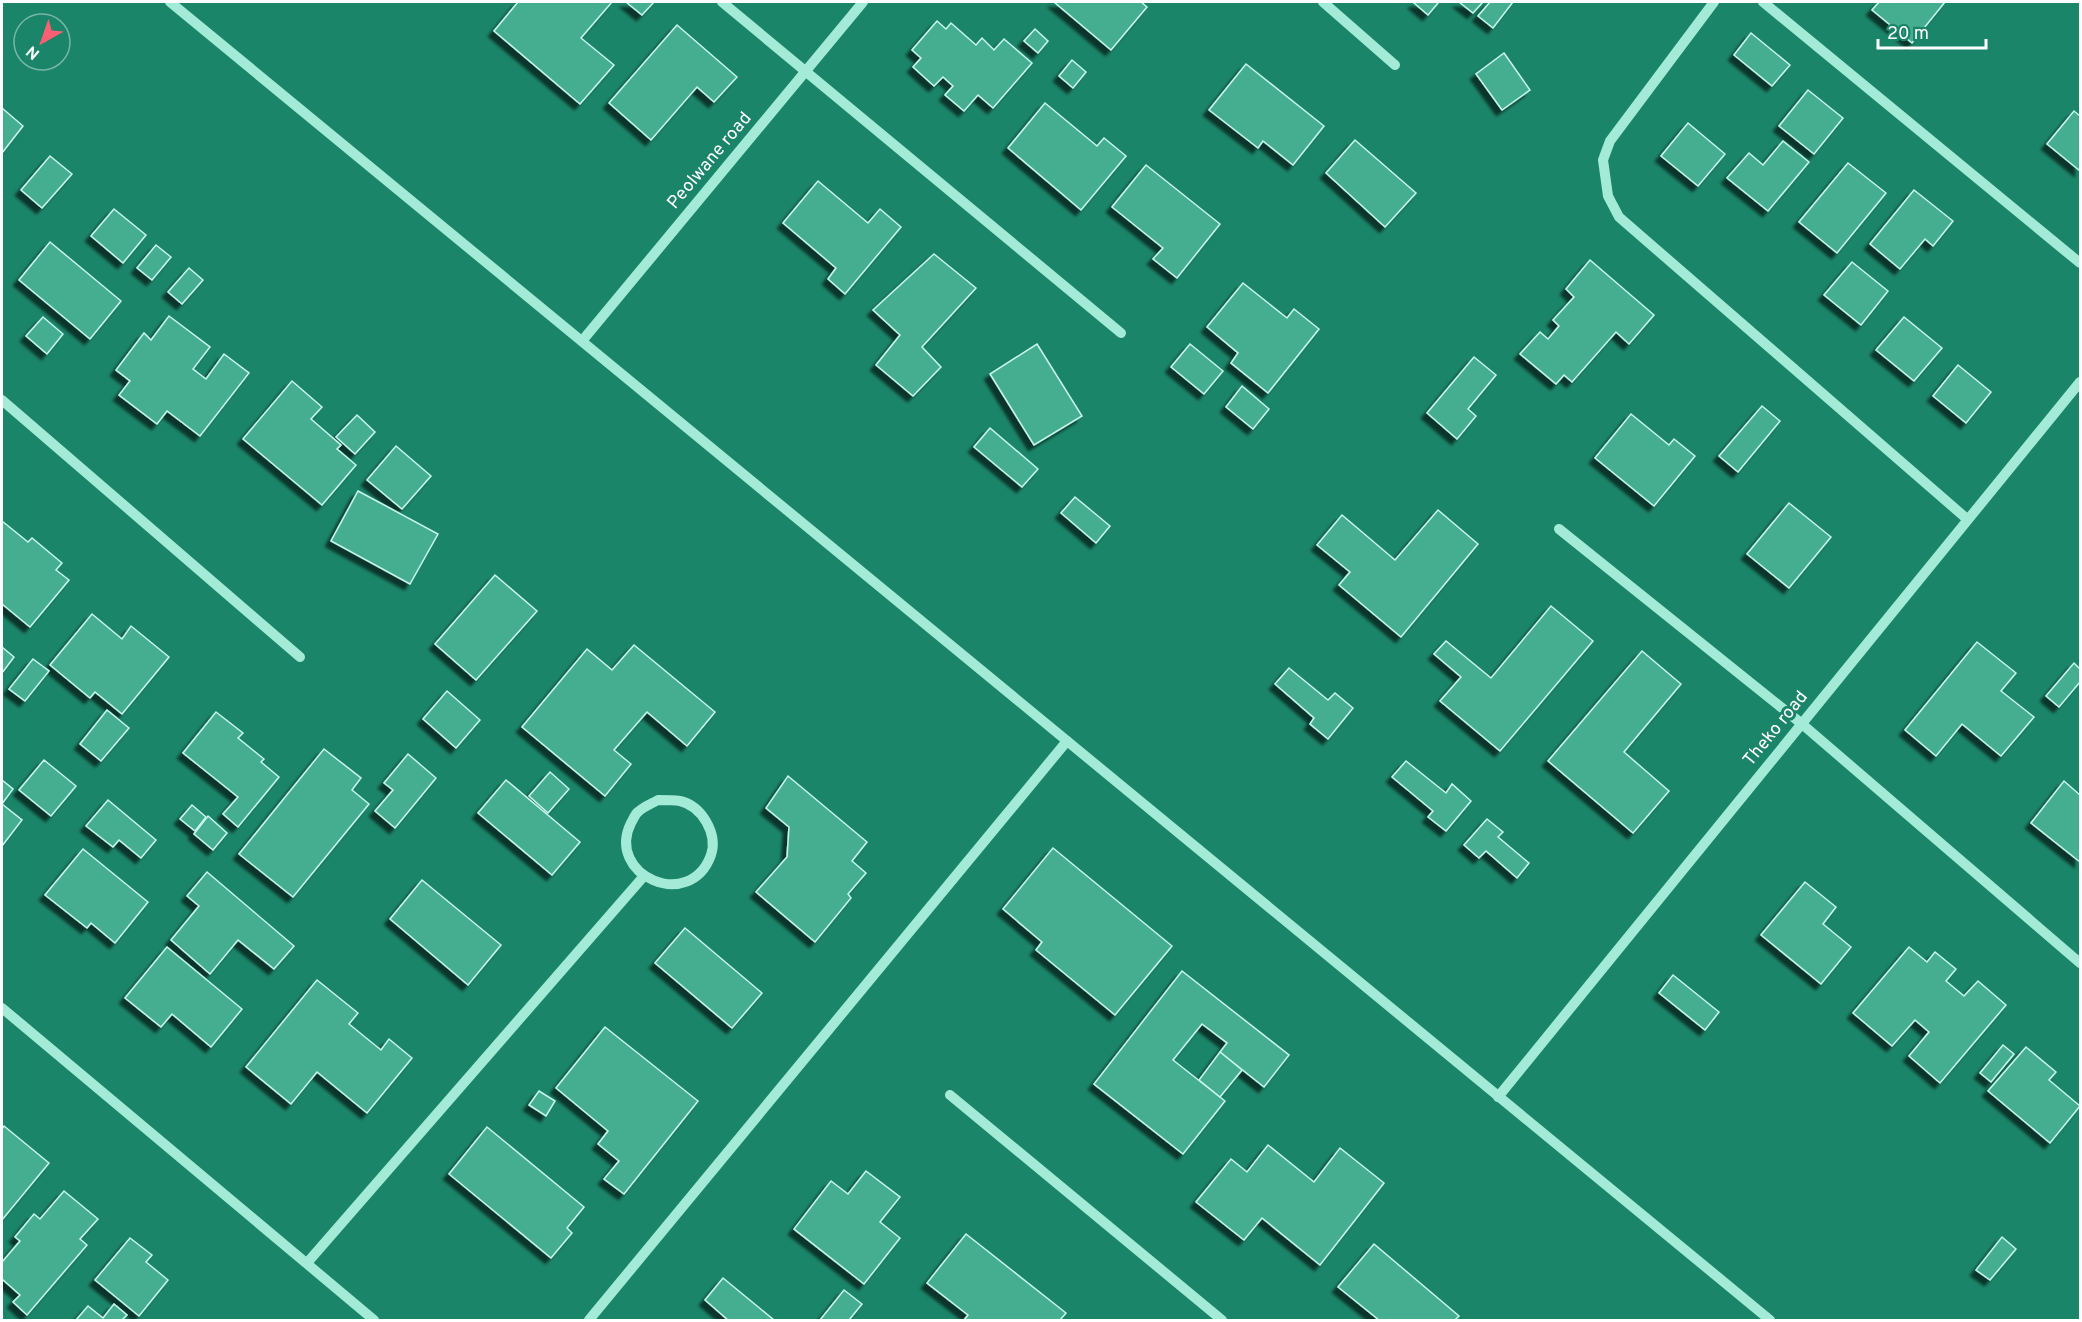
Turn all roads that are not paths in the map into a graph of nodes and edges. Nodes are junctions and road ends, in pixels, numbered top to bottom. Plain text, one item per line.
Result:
1 (170, 2) edge
2 (722, 2) edge
3 (863, 2) edge
4 (1323, 2) edge
5 (1714, 2) edge
6 (1763, 2) edge
7 (1395, 65) dead end
8 (806, 70) junction
9 (2080, 263) edge
10 (1122, 333) dead end
11 (582, 341) junction
12 (2080, 382) edge
13 (2, 400) edge
14 (1967, 519) junction
15 (1559, 529) dead end
16 (300, 657) dead end
17 (1802, 724) junction
18 (1067, 741) junction
19 (644, 876) junction
20 (2080, 963) edge
21 (2, 1008) edge
22 (950, 1095) dead end
23 (1498, 1097) junction
24 (307, 1263) junction
25 (374, 1320) edge
26 (589, 1320) edge
27 (1222, 1320) edge
28 (1770, 1320) edge

1 - 11 street
2 - 8 street
3 - 8 street, Peolwane road
4 - 7 street
5 - 14 street
6 - 9 street
8 - 10 street
8 - 11 street, Peolwane road
11 - 18 street
12 - 14 street, Theko road
13 - 16 street
14 - 17 street, Theko road
15 - 17 street
17 - 20 street
17 - 23 street, Theko road
18 - 23 street
18 - 26 street
19 - 19 street
19 - 24 street
21 - 24 street
22 - 27 street
23 - 28 street
24 - 25 street

